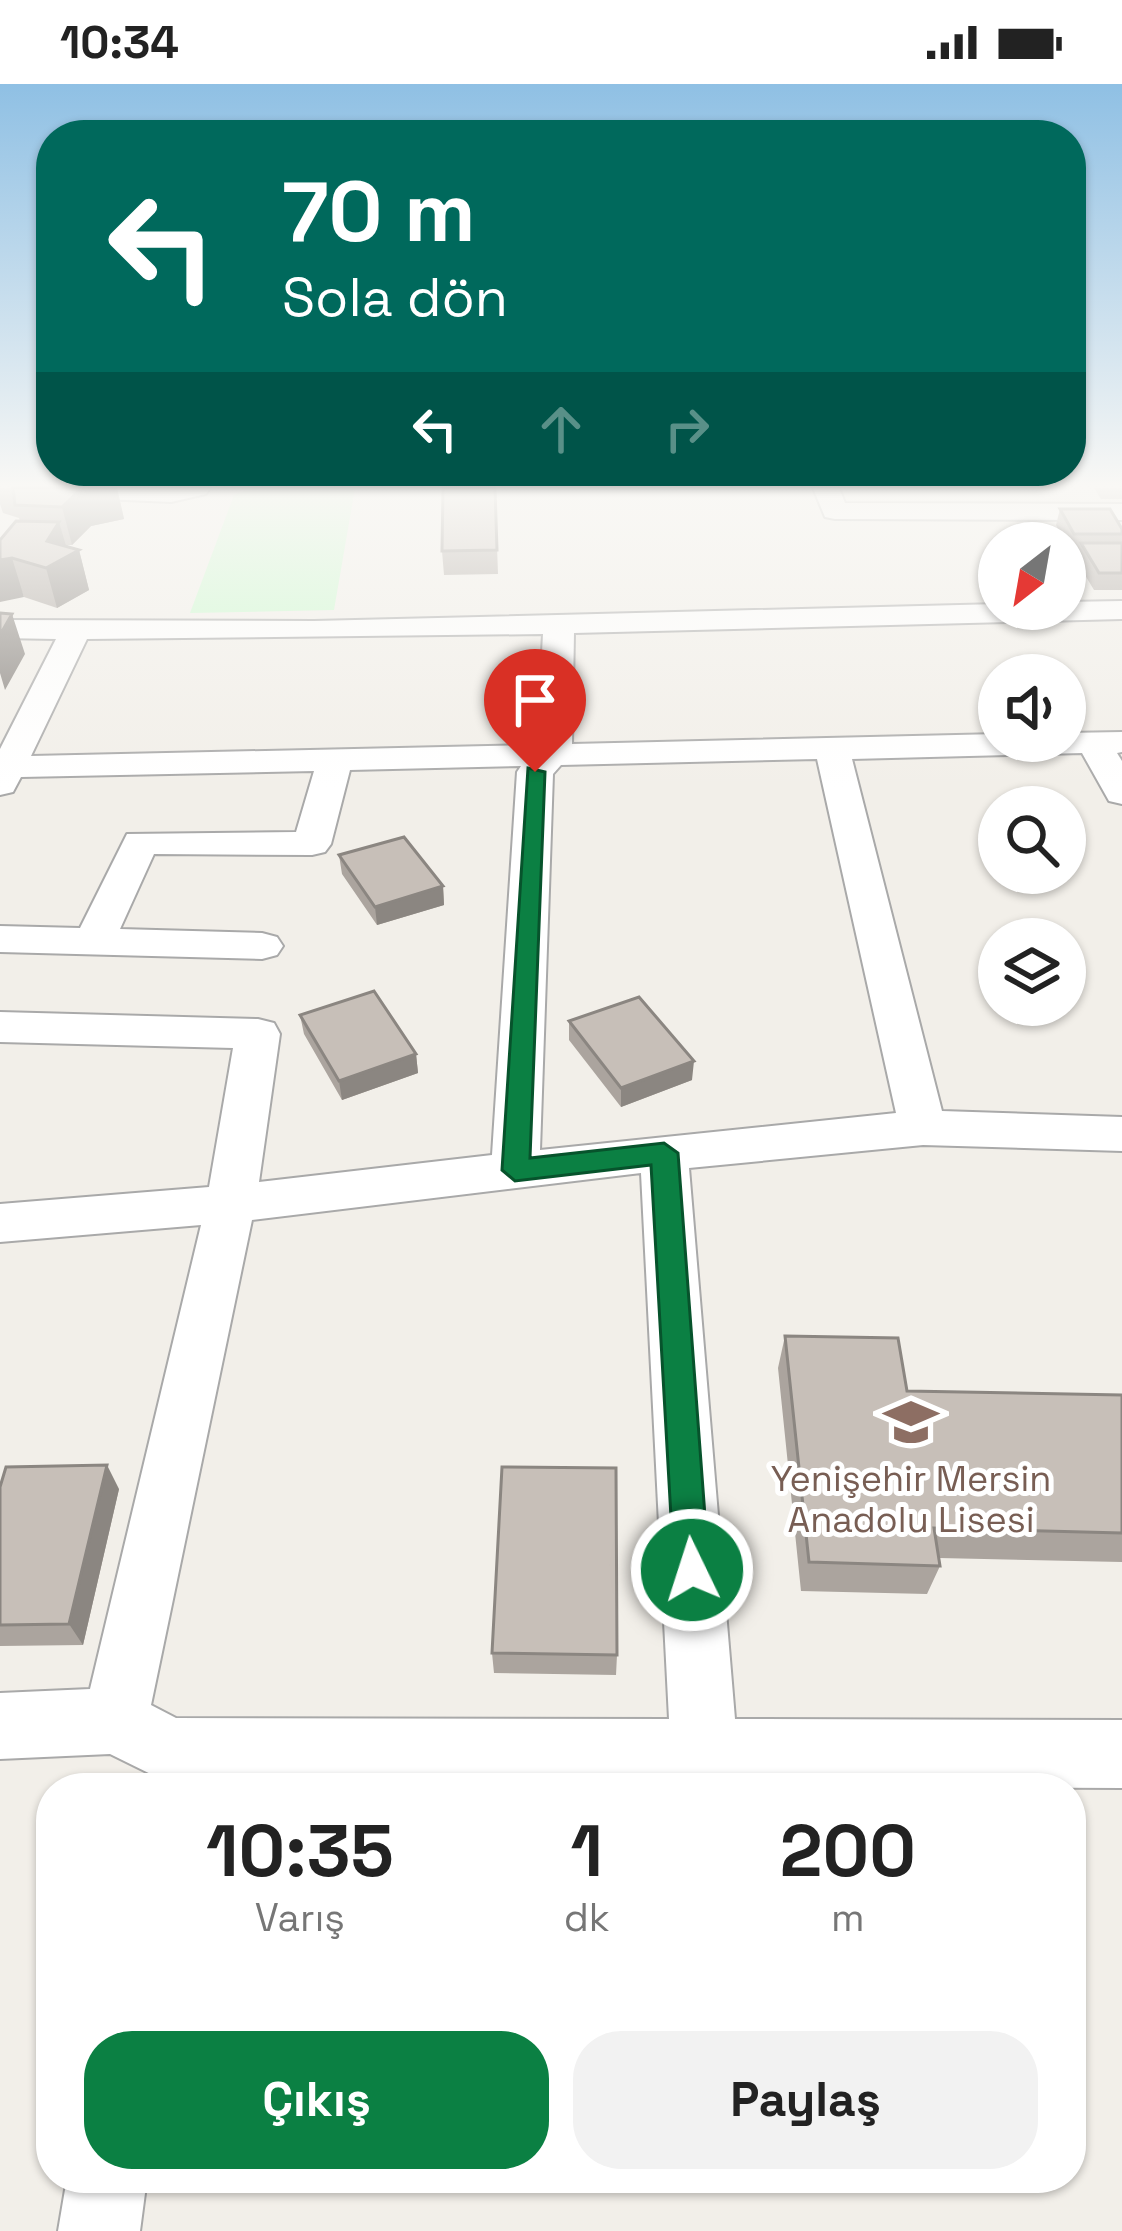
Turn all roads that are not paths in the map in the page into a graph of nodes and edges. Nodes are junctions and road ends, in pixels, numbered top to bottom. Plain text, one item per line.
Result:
1 (1086, 610) edge
2 (1122, 610) edge
3 (978, 613) edge
4 (560, 624) junction
5 (0, 629) edge
6 (76, 630) junction
7 (1108, 742) edge
8 (832, 748) junction
9 (554, 752) junction
10 (335, 759) junction
11 (4, 775) edge
12 (1122, 793) edge
13 (0, 938) edge
14 (95, 940) junction
15 (262, 946) dead end
16 (0, 1027) edge
17 (923, 1128) junction
18 (1122, 1134) edge
19 (664, 1153) junction
20 (515, 1170) junction
21 (232, 1204) junction
22 (0, 1223) edge
23 (0, 1726) edge
24 (151, 1753) edge
25 (1122, 1754) edge
26 (704, 1755) junction
27 (105, 2193) edge
28 (100, 2231) edge

1 - 2 street
3 - 4 street
4 - 6 street
4 - 9 street
5 - 6 street
6 - 11 street
7 - 8 street
7 - 12 street
8 - 9 street
8 - 17 street
9 - 10 street
9 - 20 street
10 - 11 street
10 - 14 street
13 - 14 street
14 - 15 street
16 - 21 street
17 - 18 street
17 - 19 street
19 - 20 street
19 - 26 street
20 - 21 street
21 - 22 street
21 - 24 street
23 - 24 street
24 - 26 street
25 - 26 street
27 - 28 street

